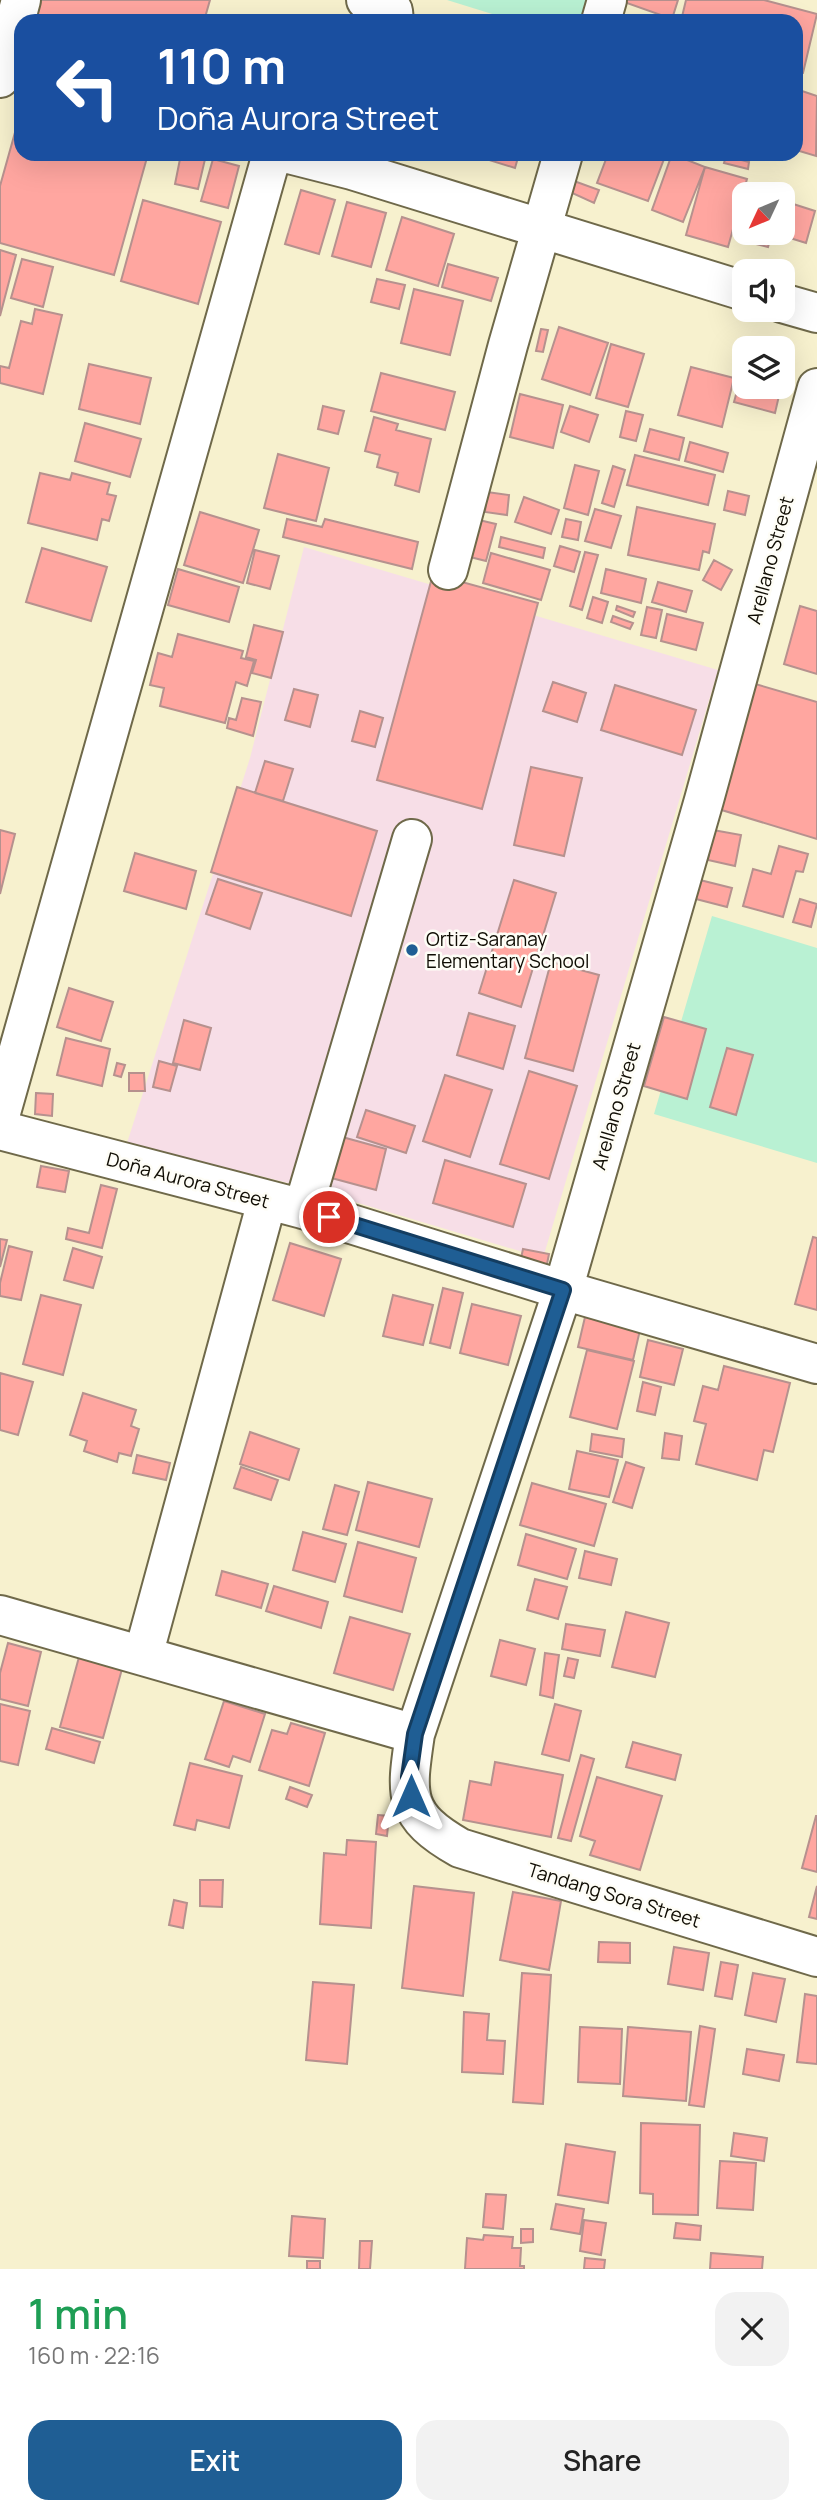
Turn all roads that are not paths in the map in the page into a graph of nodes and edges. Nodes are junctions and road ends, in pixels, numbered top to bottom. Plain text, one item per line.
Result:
1 (366, 0) edge
2 (393, 14) edge
3 (14, 38) edge
4 (7, 77) edge
5 (270, 161) edge
6 (561, 161) edge
7 (354, 162) edge
8 (541, 230) junction
9 (732, 287) edge
10 (795, 307) edge
11 (817, 313) edge
12 (817, 388) edge
13 (448, 570) dead end
14 (412, 839) dead end
15 (0, 1116) edge
16 (0, 1130) edge
17 (285, 1205) junction
18 (563, 1290) junction
19 (817, 1364) edge
20 (3, 1627) edge
21 (143, 1656) junction
22 (415, 1734) junction
23 (419, 1818) joint
24 (817, 1957) edge

1 - 2 street
3 - 4 street
5 - 15 street
6 - 8 street
7 - 8 street
8 - 9 street
8 - 13 street
10 - 11 street
12 - 18 street, Arellano Street
14 - 17 street
16 - 17 street, Doña Aurora Street
17 - 18 street, Doña Aurora Street
17 - 21 street
18 - 19 street, Doña Aurora Street
18 - 22 street, Arellano Street
20 - 21 street
21 - 22 street
22 - 23 street, Arellano Street
23 - 24 street, Tandang Sora Street

